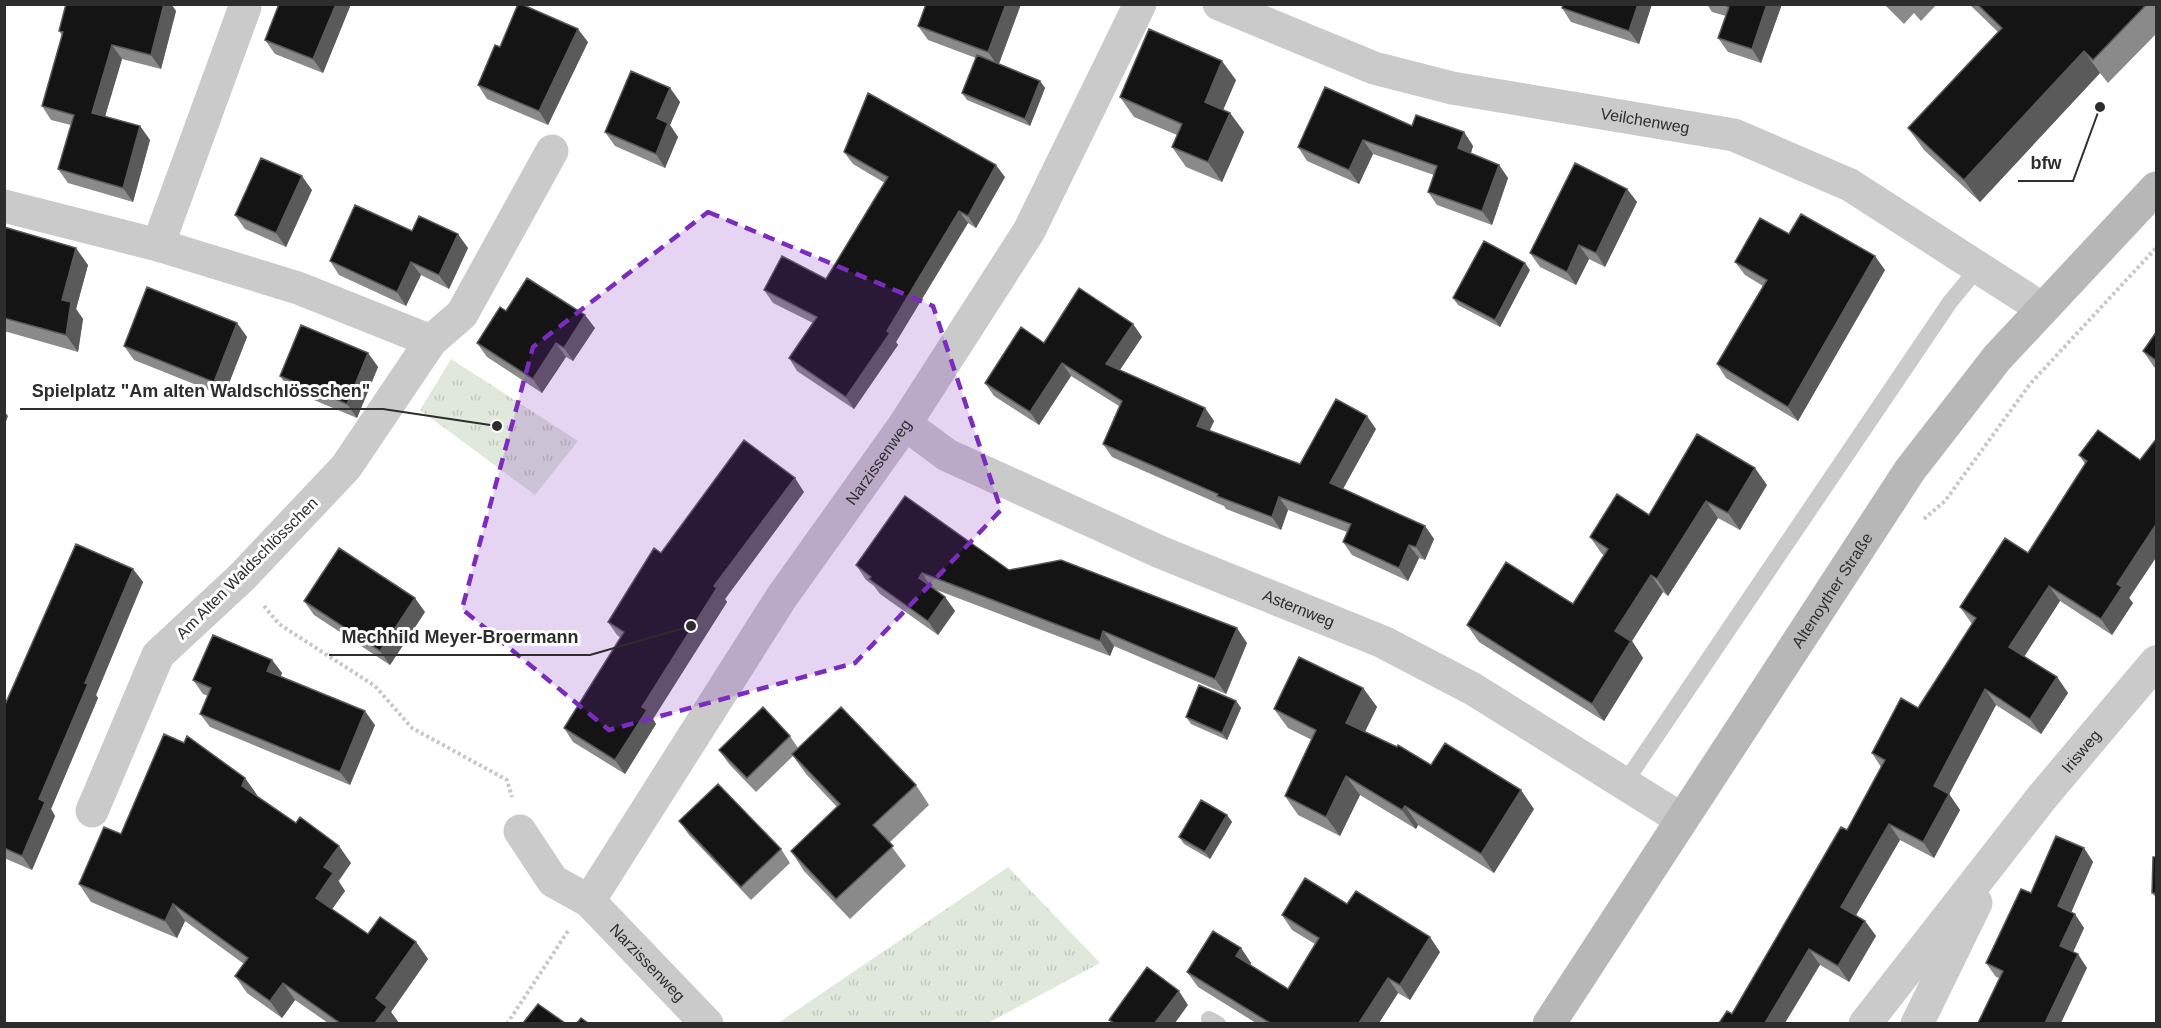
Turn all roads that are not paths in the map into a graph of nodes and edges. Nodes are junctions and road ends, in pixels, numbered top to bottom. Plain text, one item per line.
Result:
1 (1140, 4) edge
2 (1219, 4) edge
3 (245, 7) dead end
4 (552, 151) dead end
5 (2157, 188) edge
6 (4, 206) edge
7 (158, 245) junction
8 (1978, 267) junction
9 (2041, 308) junction
10 (431, 341) junction
11 (905, 424) junction
12 (2157, 662) edge
13 (1624, 784) junction
14 (92, 811) dead end
15 (1681, 819) junction
16 (520, 831) road end
17 (2006, 842) junction
18 (589, 901) junction
19 (707, 1023) edge
20 (1549, 1023) edge
21 (1864, 1023) edge
22 (1917, 1023) edge

1 - 11 street, Narzissenweg
2 - 8 street, Veilchenweg
3 - 7 street
4 - 10 street, Am Alten Waldschlösschen
5 - 9 main road, Altenoyther Straße
6 - 7 street
7 - 10 street
8 - 9 street, Veilchenweg
8 - 13 lane
9 - 15 main road, Altenoyther Straße
10 - 14 street, Am Alten Waldschlösschen
11 - 13 street, Asternweg
11 - 18 street, Narzissenweg
12 - 17 street, Irisweg
13 - 15 street, Asternweg
15 - 20 main road, Altenoyther Straße
16 - 18 street, Narzissenweg
17 - 21 street, Irisweg
17 - 22 street, Irisweg
18 - 19 street, Narzissenweg

